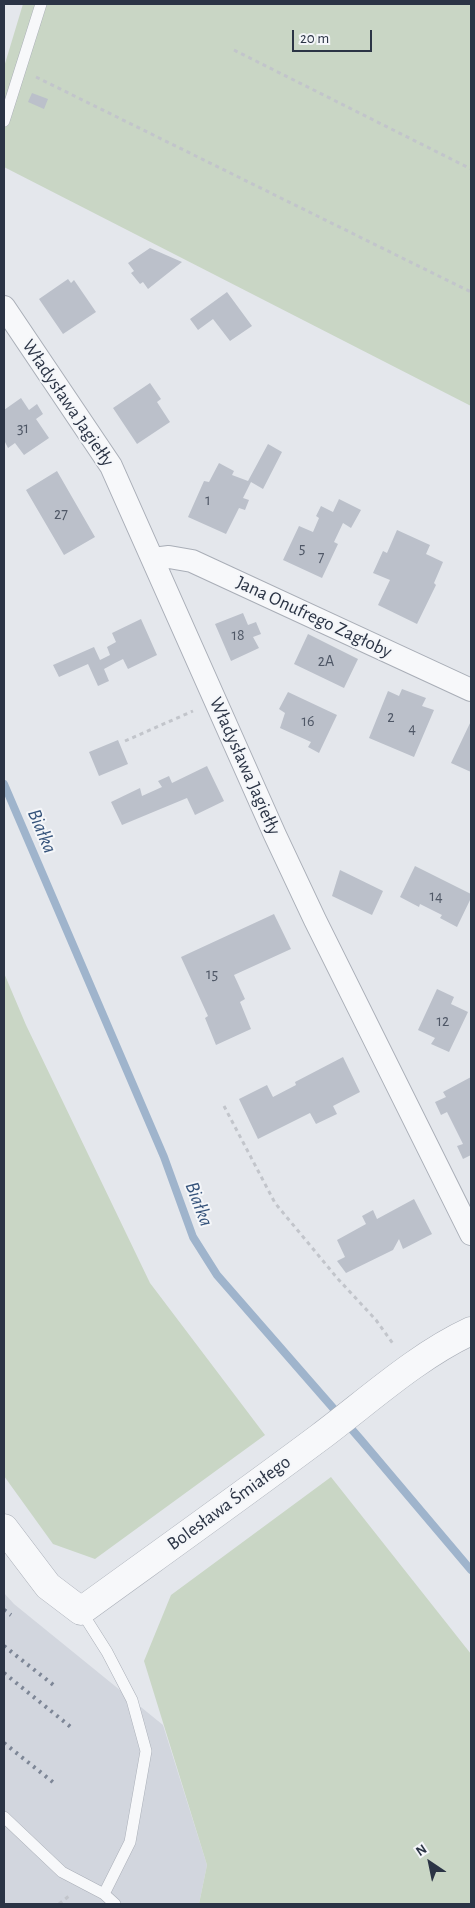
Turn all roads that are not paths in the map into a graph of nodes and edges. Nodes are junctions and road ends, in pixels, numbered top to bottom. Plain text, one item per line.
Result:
1 (41, 4) edge
2 (4, 121) edge
3 (4, 307) edge
4 (153, 559) junction
5 (471, 690) edge
6 (471, 1234) edge
7 (471, 1331) edge
8 (4, 1528) edge
9 (81, 1611) junction
10 (4, 1817) edge
11 (104, 1894) junction
12 (115, 1904) edge

1 - 2 lane
3 - 4 street, Władysława Jagiełły
4 - 5 street, Jana Onufrego Zagłoby
4 - 6 street, Władysława Jagiełły
7 - 9 street, Bolesława Śmiałego
8 - 9 street
9 - 11 lane
10 - 11 lane
11 - 12 lane

